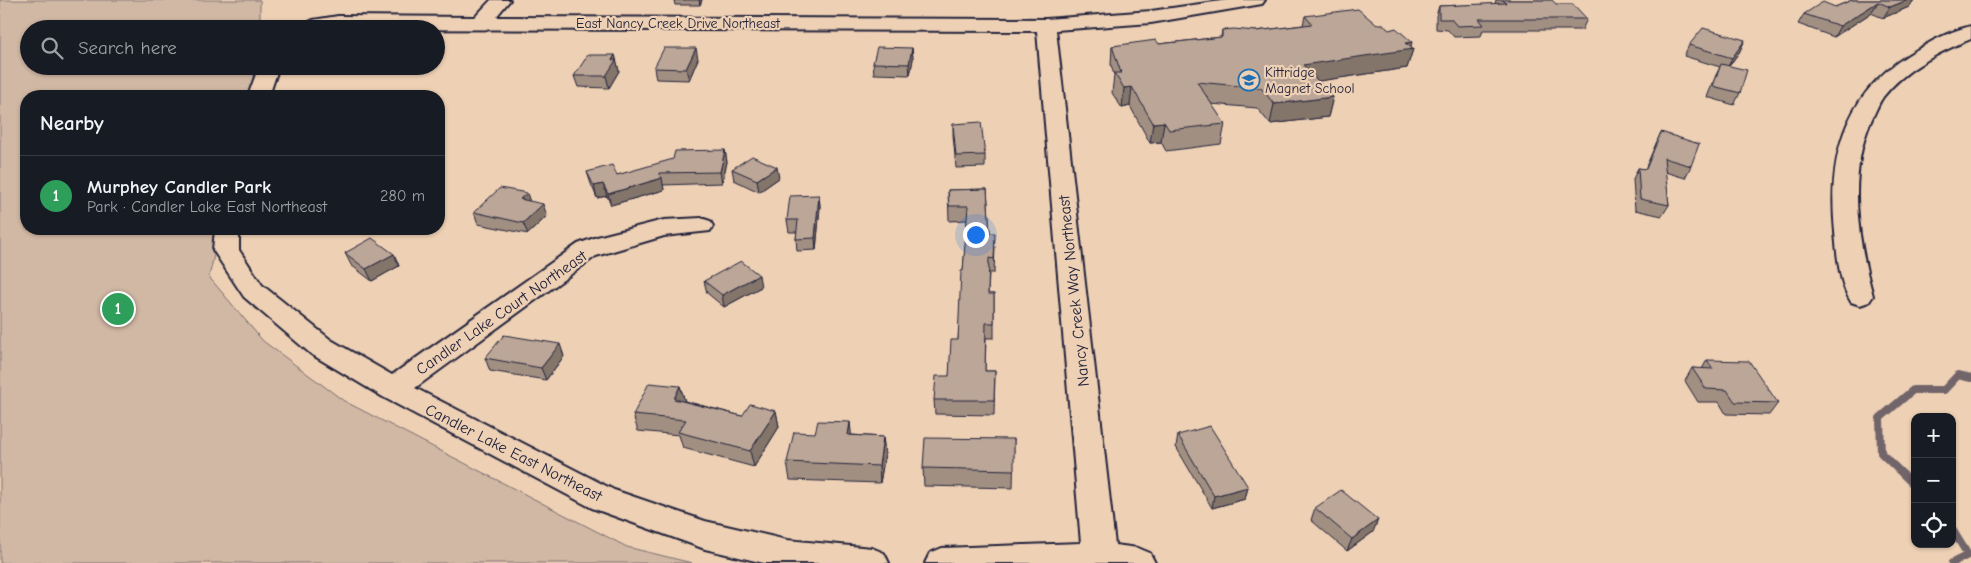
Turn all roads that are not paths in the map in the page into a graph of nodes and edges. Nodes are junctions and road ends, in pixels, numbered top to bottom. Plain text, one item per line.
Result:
1 (502, 0) edge
2 (1256, 0) edge
3 (1204, 5) edge
4 (445, 22) edge
5 (481, 22) junction
6 (1046, 25) junction
7 (1971, 32) edge
8 (266, 75) edge
9 (261, 90) edge
10 (701, 226) dead end
11 (227, 235) edge
12 (1860, 296) dead end
13 (393, 389) junction
14 (1099, 557) junction
15 (872, 563) edge
16 (942, 563) edge
17 (1138, 563) edge

1 - 5 street
2 - 3 street
3 - 6 street, East Nancy Creek Drive Northeast
4 - 5 street, East Nancy Creek Drive Northeast
5 - 6 street, East Nancy Creek Drive Northeast
6 - 14 street, Nancy Creek Way Northeast
7 - 12 street
8 - 9 street
10 - 13 street, Candler Lake Court Northeast
11 - 13 street, Candler Lake East Northeast
13 - 15 street, Candler Lake East Northeast
14 - 16 street
14 - 17 street

